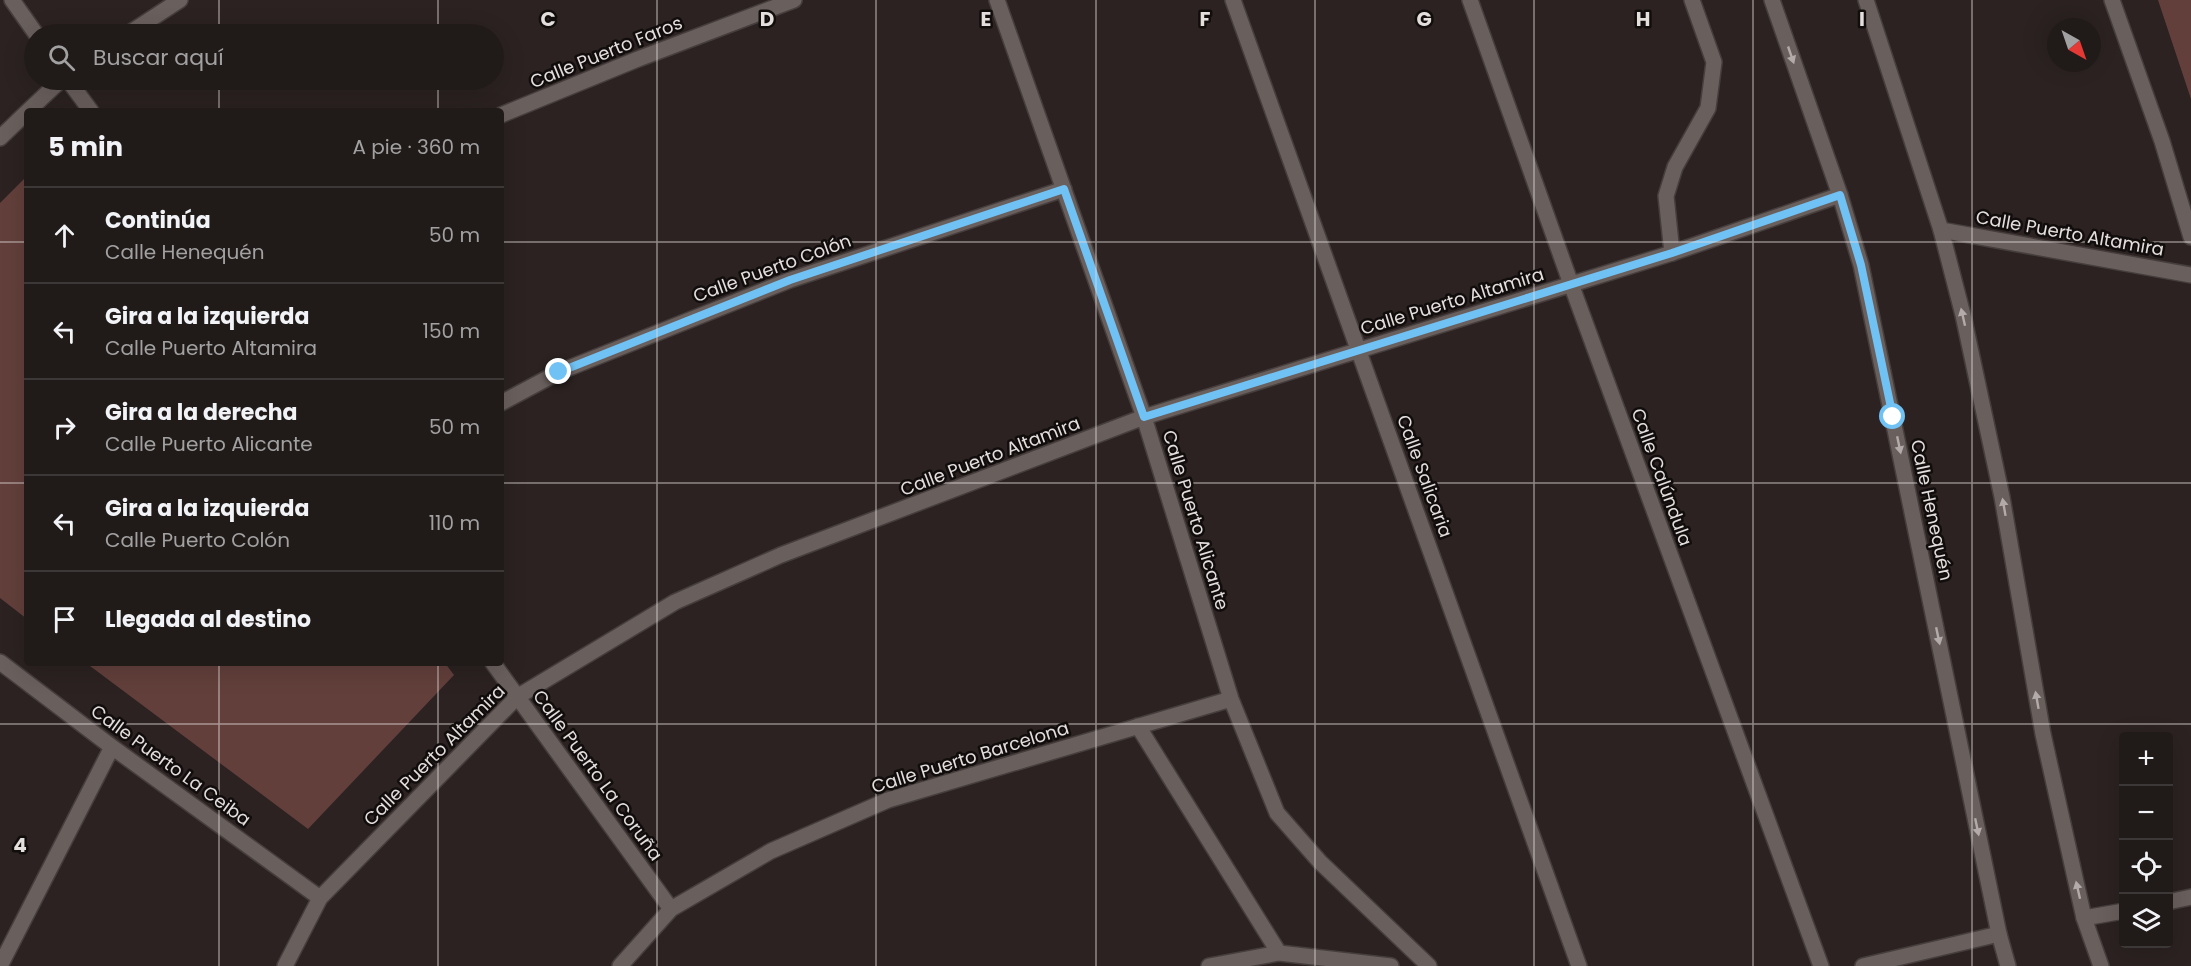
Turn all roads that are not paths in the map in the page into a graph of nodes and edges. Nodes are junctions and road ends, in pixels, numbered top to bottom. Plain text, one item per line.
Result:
1 (12, 0) edge
2 (180, 0) edge
3 (794, 0) edge
4 (997, 0) edge
5 (1233, 0) edge
6 (1470, 0) edge
7 (1692, 0) edge
8 (1772, 0) edge
9 (1866, 0) edge
10 (2112, 0) edge
11 (29, 24) edge
12 (143, 24) edge
13 (51, 90) edge
14 (75, 90) edge
15 (32, 108) edge
16 (89, 108) edge
17 (504, 114) edge
18 (24, 116) edge
19 (0, 138) edge
20 (1064, 189) junction
21 (1840, 195) junction
22 (1941, 230) junction
23 (2191, 237) edge
24 (1672, 253) junction
25 (2191, 275) edge
26 (1571, 284) junction
27 (1360, 350) junction
28 (504, 402) edge
29 (1144, 417) junction
30 (0, 662) edge
31 (495, 666) edge
32 (517, 697) junction
33 (1231, 699) junction
34 (1138, 726) junction
35 (112, 747) junction
36 (2191, 897) edge
37 (320, 898) junction
38 (2173, 901) edge
39 (671, 909) junction
40 (2119, 911) edge
41 (2084, 918) junction
42 (1999, 934) junction
43 (1279, 953) junction
44 (0, 966) edge
45 (285, 966) edge
46 (620, 966) edge
47 (1209, 966) edge
48 (1391, 966) edge
49 (1429, 966) edge
50 (1579, 966) edge
51 (1821, 966) edge
52 (1863, 966) edge
53 (2008, 966) edge
54 (2101, 966) edge

1 - 11 street
2 - 12 street
3 - 17 street, Calle Puerto Faros
4 - 20 street, Calle Puerto Alicante
5 - 27 street, Calle Salicaria
6 - 26 street, Calle Calúndula
7 - 24 street
8 -> 21 street, Calle Henequén
9 - 22 street
10 - 23 street
13 - 15 street
14 - 16 street
18 - 19 street
20 - 28 street, Calle Puerto Colón
20 - 29 street, Calle Puerto Alicante
21 - 24 street, Calle Puerto Altamira
21 -> 42 street, Calle Henequén
22 - 25 street, Calle Puerto Altamira
41 -> 22 street
24 - 26 street, Calle Puerto Altamira
26 - 27 street, Calle Puerto Altamira
26 - 51 street, Calle Calúndula
27 - 29 street, Calle Puerto Altamira
27 - 50 street, Calle Salicaria
29 - 32 street, Calle Puerto Altamira
29 - 33 street, Calle Puerto Alicante
30 - 35 street, Calle Puerto La Ceiba
31 - 32 street, Calle Puerto La Coruña
32 - 37 street, Calle Puerto Altamira
32 - 39 street, Calle Puerto La Coruña
33 - 34 street, Calle Puerto Barcelona
33 - 49 street, Calle Puerto Alicante
34 - 39 street, Calle Puerto Barcelona
34 - 43 street
35 - 37 street, Calle Puerto La Ceiba
35 - 44 street
36 - 38 street
37 - 45 street, Calle Puerto Altamira
39 - 46 street, Calle Puerto Barcelona
40 - 41 street
41 - 54 street
42 - 52 street
42 - 53 street, Calle Henequén
43 - 47 street
43 - 48 street

